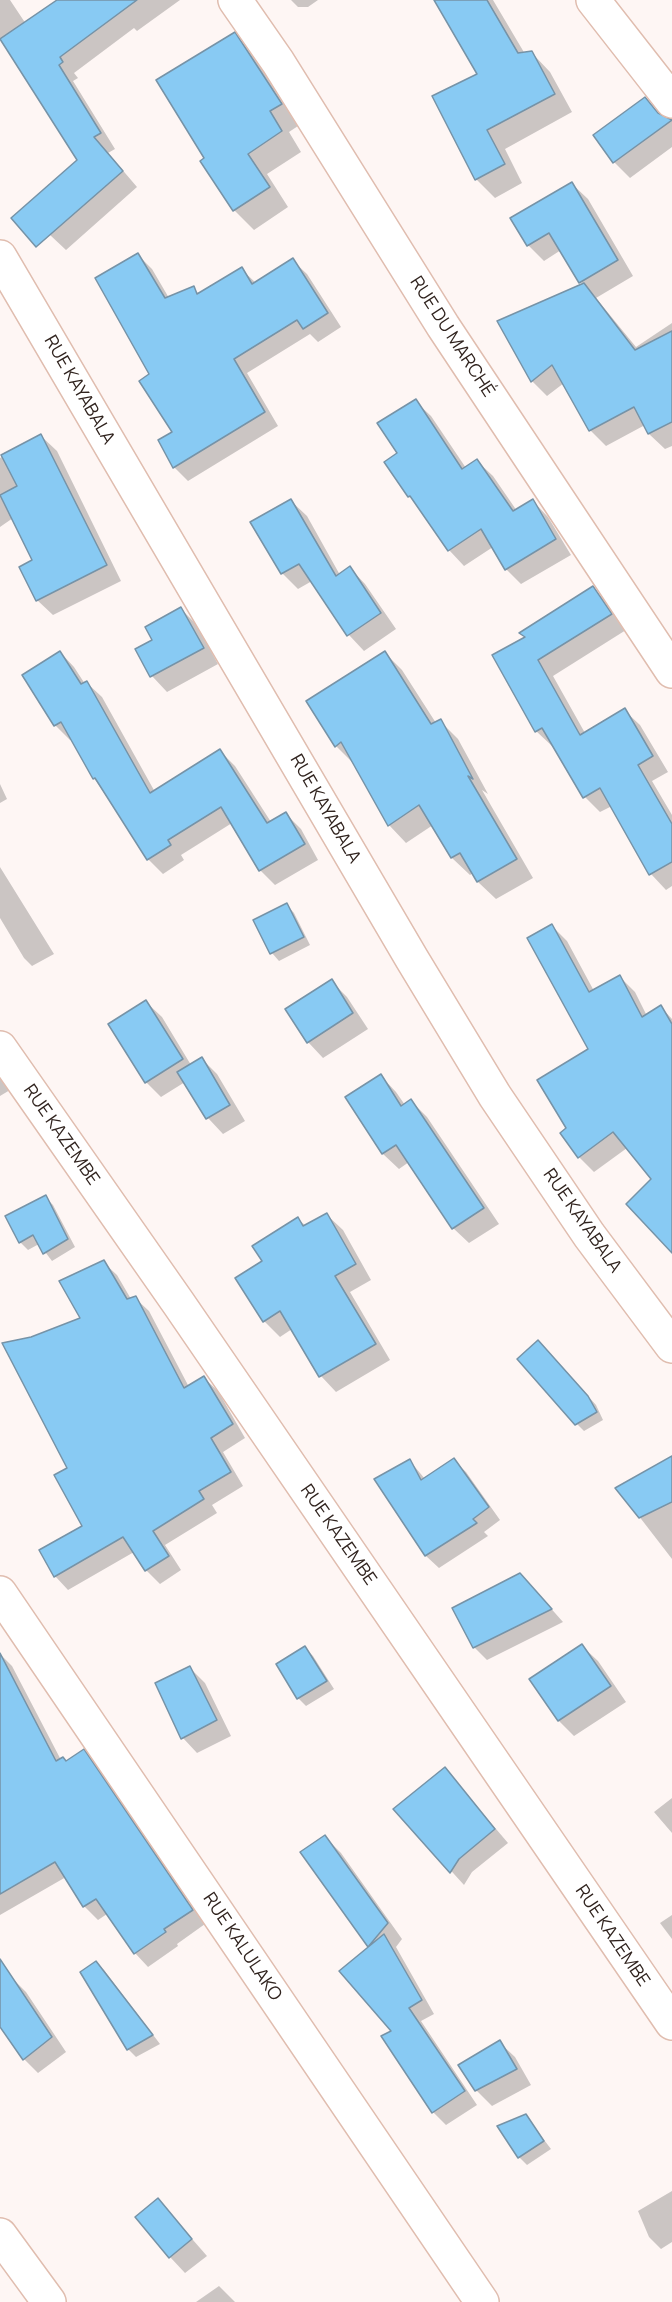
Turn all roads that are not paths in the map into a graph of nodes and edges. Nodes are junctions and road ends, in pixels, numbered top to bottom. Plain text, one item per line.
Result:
1 (235, 0) edge
2 (593, 0) edge
3 (672, 101) edge
4 (0, 257) edge
5 (672, 671) edge
6 (0, 1048) edge
7 (672, 1346) edge
8 (0, 1593) edge
9 (672, 2023) edge
10 (0, 2235) edge
11 (50, 2302) edge
12 (483, 2302) edge

1 - 5 street, RUE DU MARCHÉ
2 - 3 street
4 - 7 street, RUE KAYABALA
6 - 9 street, RUE KAZEMBE
8 - 12 street, RUE KALULAKO
10 - 11 street

